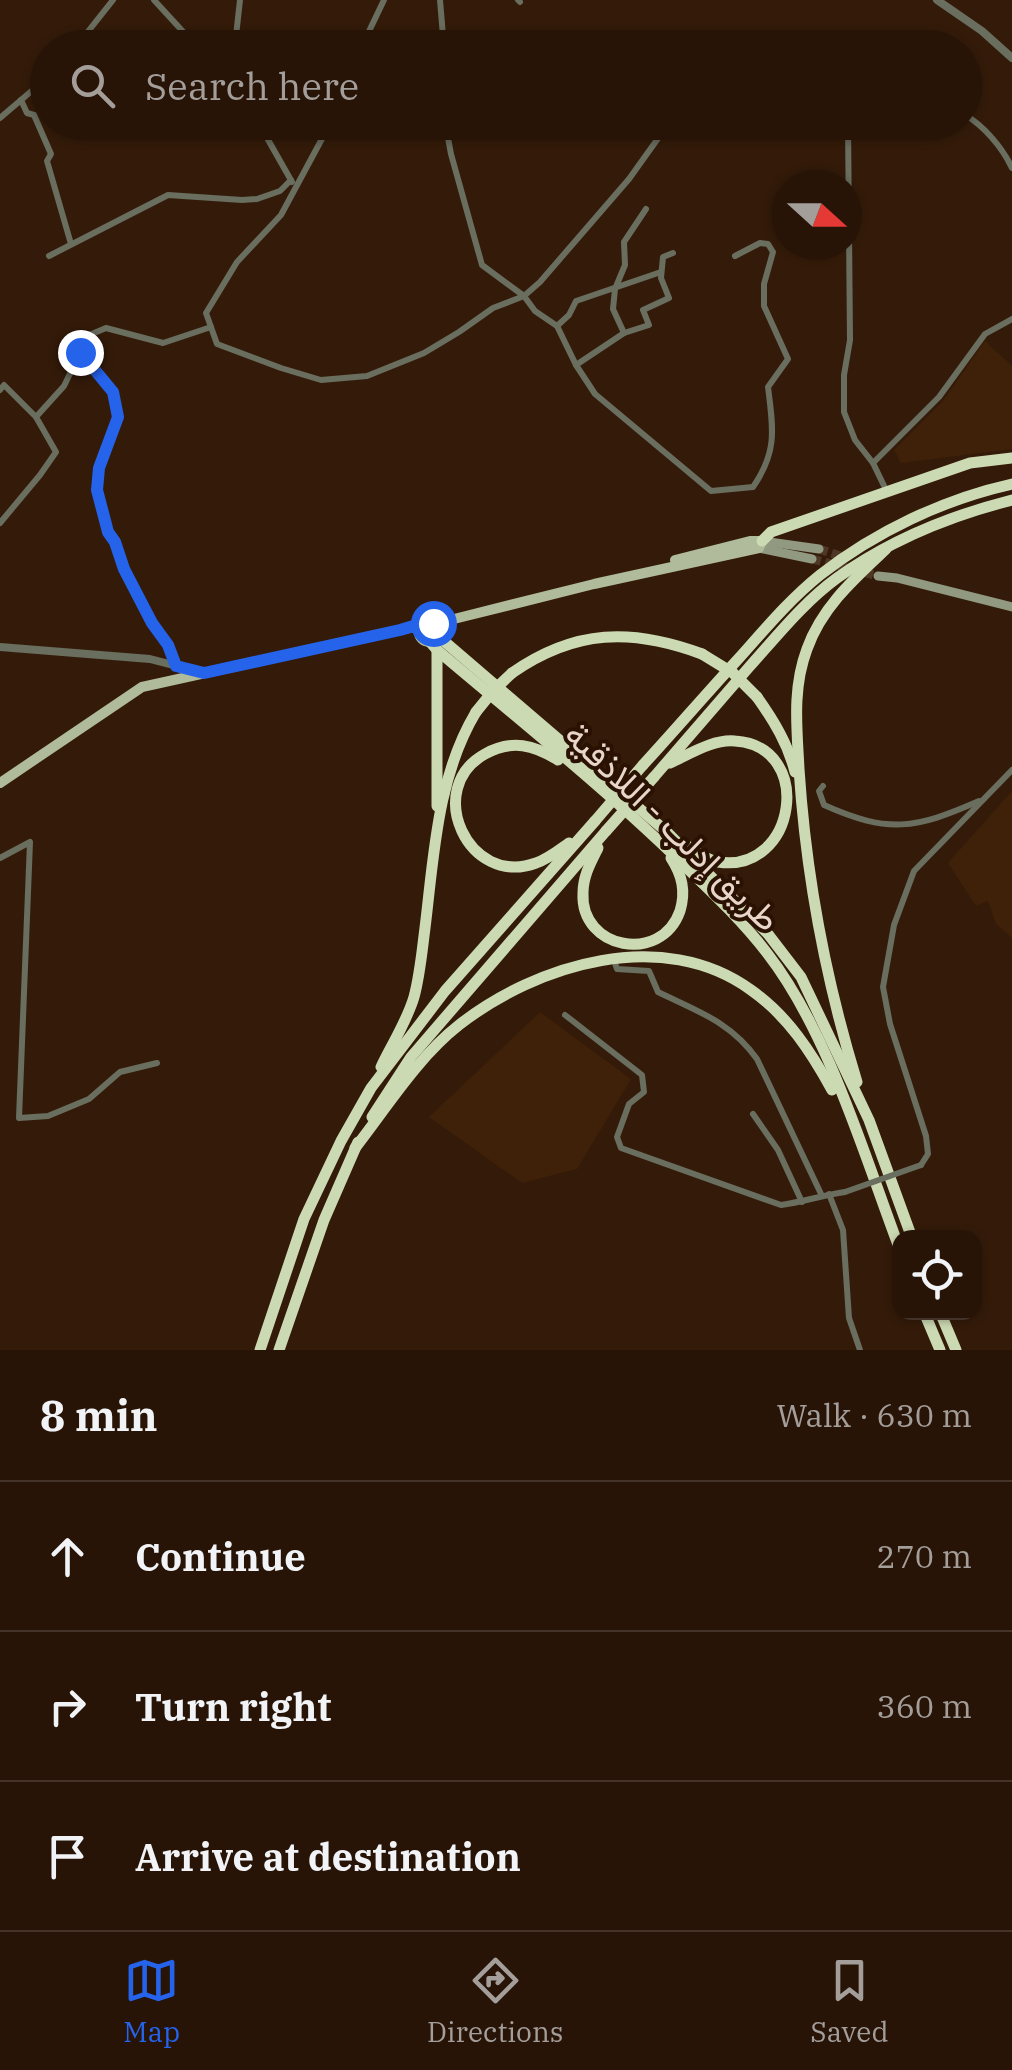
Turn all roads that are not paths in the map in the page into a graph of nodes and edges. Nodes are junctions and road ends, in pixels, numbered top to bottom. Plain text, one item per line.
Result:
1 (114, 0) edge
2 (154, 0) edge
3 (240, 0) edge
4 (384, 0) edge
5 (440, 0) edge
6 (938, 0) edge
7 (89, 30) edge
8 (182, 30) edge
9 (237, 30) edge
10 (370, 30) edge
11 (442, 30) edge
12 (981, 30) edge
13 (982, 31) edge
14 (1012, 58) edge
15 (30, 92) edge
16 (21, 100) junction
17 (30, 113) edge
18 (0, 118) edge
19 (982, 129) edge
20 (45, 140) edge
21 (268, 140) edge
22 (320, 140) edge
23 (448, 140) edge
24 (657, 140) edge
25 (848, 140) edge
26 (1012, 168) edge
27 (294, 184) junction
28 (646, 209) dead end
29 (71, 244) junction
30 (673, 254) dead end
31 (49, 256) dead end
32 (734, 256) dead end
33 (661, 272) junction
34 (615, 289) junction
35 (524, 296) junction
36 (1012, 319) edge
37 (557, 326) junction
38 (210, 327) junction
39 (624, 332) junction
40 (80, 352) junction
41 (576, 365) junction
42 (0, 390) edge
43 (36, 416) junction
44 (1012, 458) edge
45 (873, 463) junction
46 (1012, 484) edge
47 (887, 492) junction
48 (1012, 500) edge
49 (0, 523) edge
50 (760, 544) junction
51 (819, 549) tunnel mouth
52 (886, 549) junction
53 (812, 559) tunnel mouth
54 (880, 573) tunnel mouth
55 (1012, 607) edge
56 (454, 619) junction
57 (426, 623) junction
58 (400, 630) junction
59 (433, 639) junction
60 (0, 647) edge
61 (176, 666) junction
62 (204, 673) junction
63 (1012, 770) edge
64 (658, 772) junction
65 (0, 784) edge
66 (596, 785) junction
67 (823, 786) dead end
68 (984, 799) junction
69 (802, 816) junction
70 (595, 820) junction
71 (606, 831) junction
72 (437, 835) junction
73 (664, 838) junction
74 (0, 858) edge
75 (614, 959) junction
76 (565, 1015) dead end
77 (157, 1063) dead end
78 (371, 1088) junction
79 (753, 1114) dead end
80 (869, 1120) junction
81 (854, 1129) junction
82 (355, 1148) junction
83 (825, 1195) junction
84 (802, 1202) junction
85 (892, 1230) edge
86 (909, 1230) edge
87 (927, 1320) edge
88 (943, 1320) edge
89 (260, 1350) edge
90 (279, 1350) edge
91 (860, 1350) edge
92 (940, 1350) edge
93 (956, 1350) edge

1 - 7 street
2 - 8 street
3 - 9 street
4 - 10 street
5 - 11 street
6 - 12 street
13 - 14 street
15 - 16 street
16 - 17 street
16 - 18 street
19 - 26 street
20 - 29 street
21 - 27 street
22 - 27 street
23 - 35 street
24 - 35 street
25 - 45 street
27 - 29 street
27 - 38 street
28 - 34 street
29 - 31 street
30 - 33 street
32 - 41 street
33 - 34 street
33 - 39 street
34 - 37 street
34 - 39 street
35 - 37 street
35 - 38 street
36 - 45 street
37 - 41 street
38 - 40 street
39 - 41 street
40 - 43 street
40 - 61 street
42 - 43 street
43 - 49 street
44 - 47 highway
45 - 47 street
46 - 70 highway, bridge
47 - 50 highway
48 - 52 highway
50 - 51 main road
50 - 53 main road
50 - 56 main road
52 - 64 highway
52 - 69 highway
54 - 55 main road
56 - 57 main road
56 - 59 main road
57 - 58 main road
57 - 59 main road
57 - 59 main road
58 - 59 main road
58 - 62 main road
59 - 66 highway, طريق إدلب - اللاذقية
59 - 72 highway
59 - 73 highway, طريق إدلب - اللاذقية
60 - 61 street
61 - 62 street
62 - 65 main road
63 - 68 street
64 - 71 highway, bridge
64 - 73 highway
66 - 70 highway
66 - 73 highway, طريق إدلب - اللاذقية
67 - 68 street
68 - 83 street, bridge
69 - 72 highway, bridge
69 - 80 highway
70 - 78 highway
71 - 73 highway
71 - 82 highway
72 - 78 highway
73 - 80 highway, طريق إدلب - اللاذقية
73 - 81 highway, طريق إدلب - اللاذقية
74 - 77 street
75 - 81 highway
75 - 82 highway
75 - 83 street
76 - 84 street
78 - 89 highway
79 - 84 street
80 - 86 highway, طريق إدلب - اللاذقية
81 - 85 highway, طريق إدلب - اللاذقية
82 - 90 highway
83 - 84 street
83 - 91 street
87 - 92 highway
88 - 93 highway

